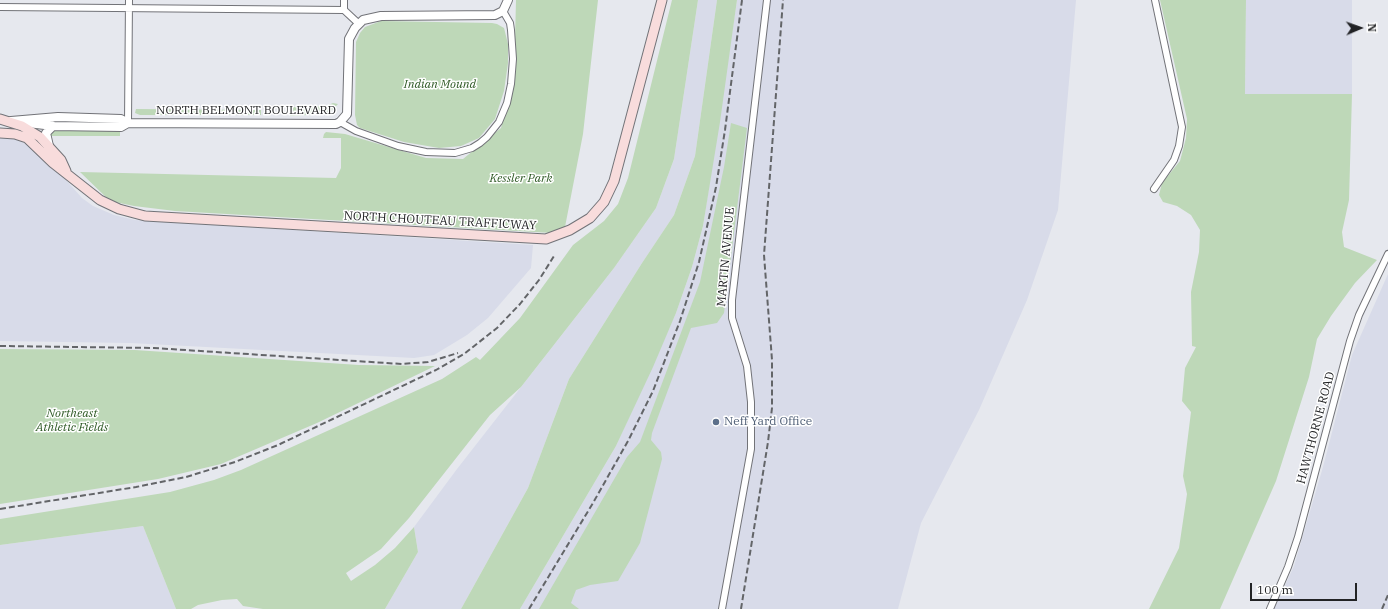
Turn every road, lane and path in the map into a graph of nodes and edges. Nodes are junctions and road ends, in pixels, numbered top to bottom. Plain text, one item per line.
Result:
1 (129, 0) edge
2 (344, 0) edge
3 (508, 0) edge
4 (662, 0) edge
5 (768, 0) edge
6 (1155, 0) edge
7 (0, 7) edge
8 (129, 8) junction
9 (344, 10) junction
10 (503, 11) junction
11 (359, 24) junction
12 (52, 117) junction
13 (0, 119) edge
14 (11, 121) junction
15 (340, 122) junction
16 (128, 123) junction
17 (0, 126) edge
18 (53, 126) junction
19 (0, 133) edge
20 (50, 147) junction
21 (66, 171) junction
22 (1154, 188) dead end
23 (1388, 254) edge
24 (722, 609) edge
25 (1270, 609) edge

1 - 8 street
2 - 9 street
3 - 10 street
4 - 21 main road, NORTH CHOUTEAU TRAFFICWAY
5 - 24 street, MARTIN AVENUE
6 - 22 street
7 - 8 street
8 - 9 street
8 - 16 street
9 - 11 street
10 - 11 street
10 - 15 street, NORTH BELMONT BOULEVARD
11 - 15 street
12 - 14 street, NORTH BELMONT BOULEVARD
12 - 16 street, NORTH BELMONT BOULEVARD
12 - 18 street
13 - 14 main road, NORTH BELMONT BOULEVARD
14 - 17 main road, NORTH BELMONT BOULEVARD
14 - 18 street, NORTH BELMONT BOULEVARD
14 - 20 main road, NORTH CHOUTEAU TRAFFICWAY
15 - 16 street, NORTH BELMONT BOULEVARD
16 - 18 street, NORTH BELMONT BOULEVARD
18 - 20 street
19 - 21 main road, NORTH CHOUTEAU TRAFFICWAY
20 - 21 main road, NORTH CHOUTEAU TRAFFICWAY
23 - 25 street, HAWTHORNE ROAD

